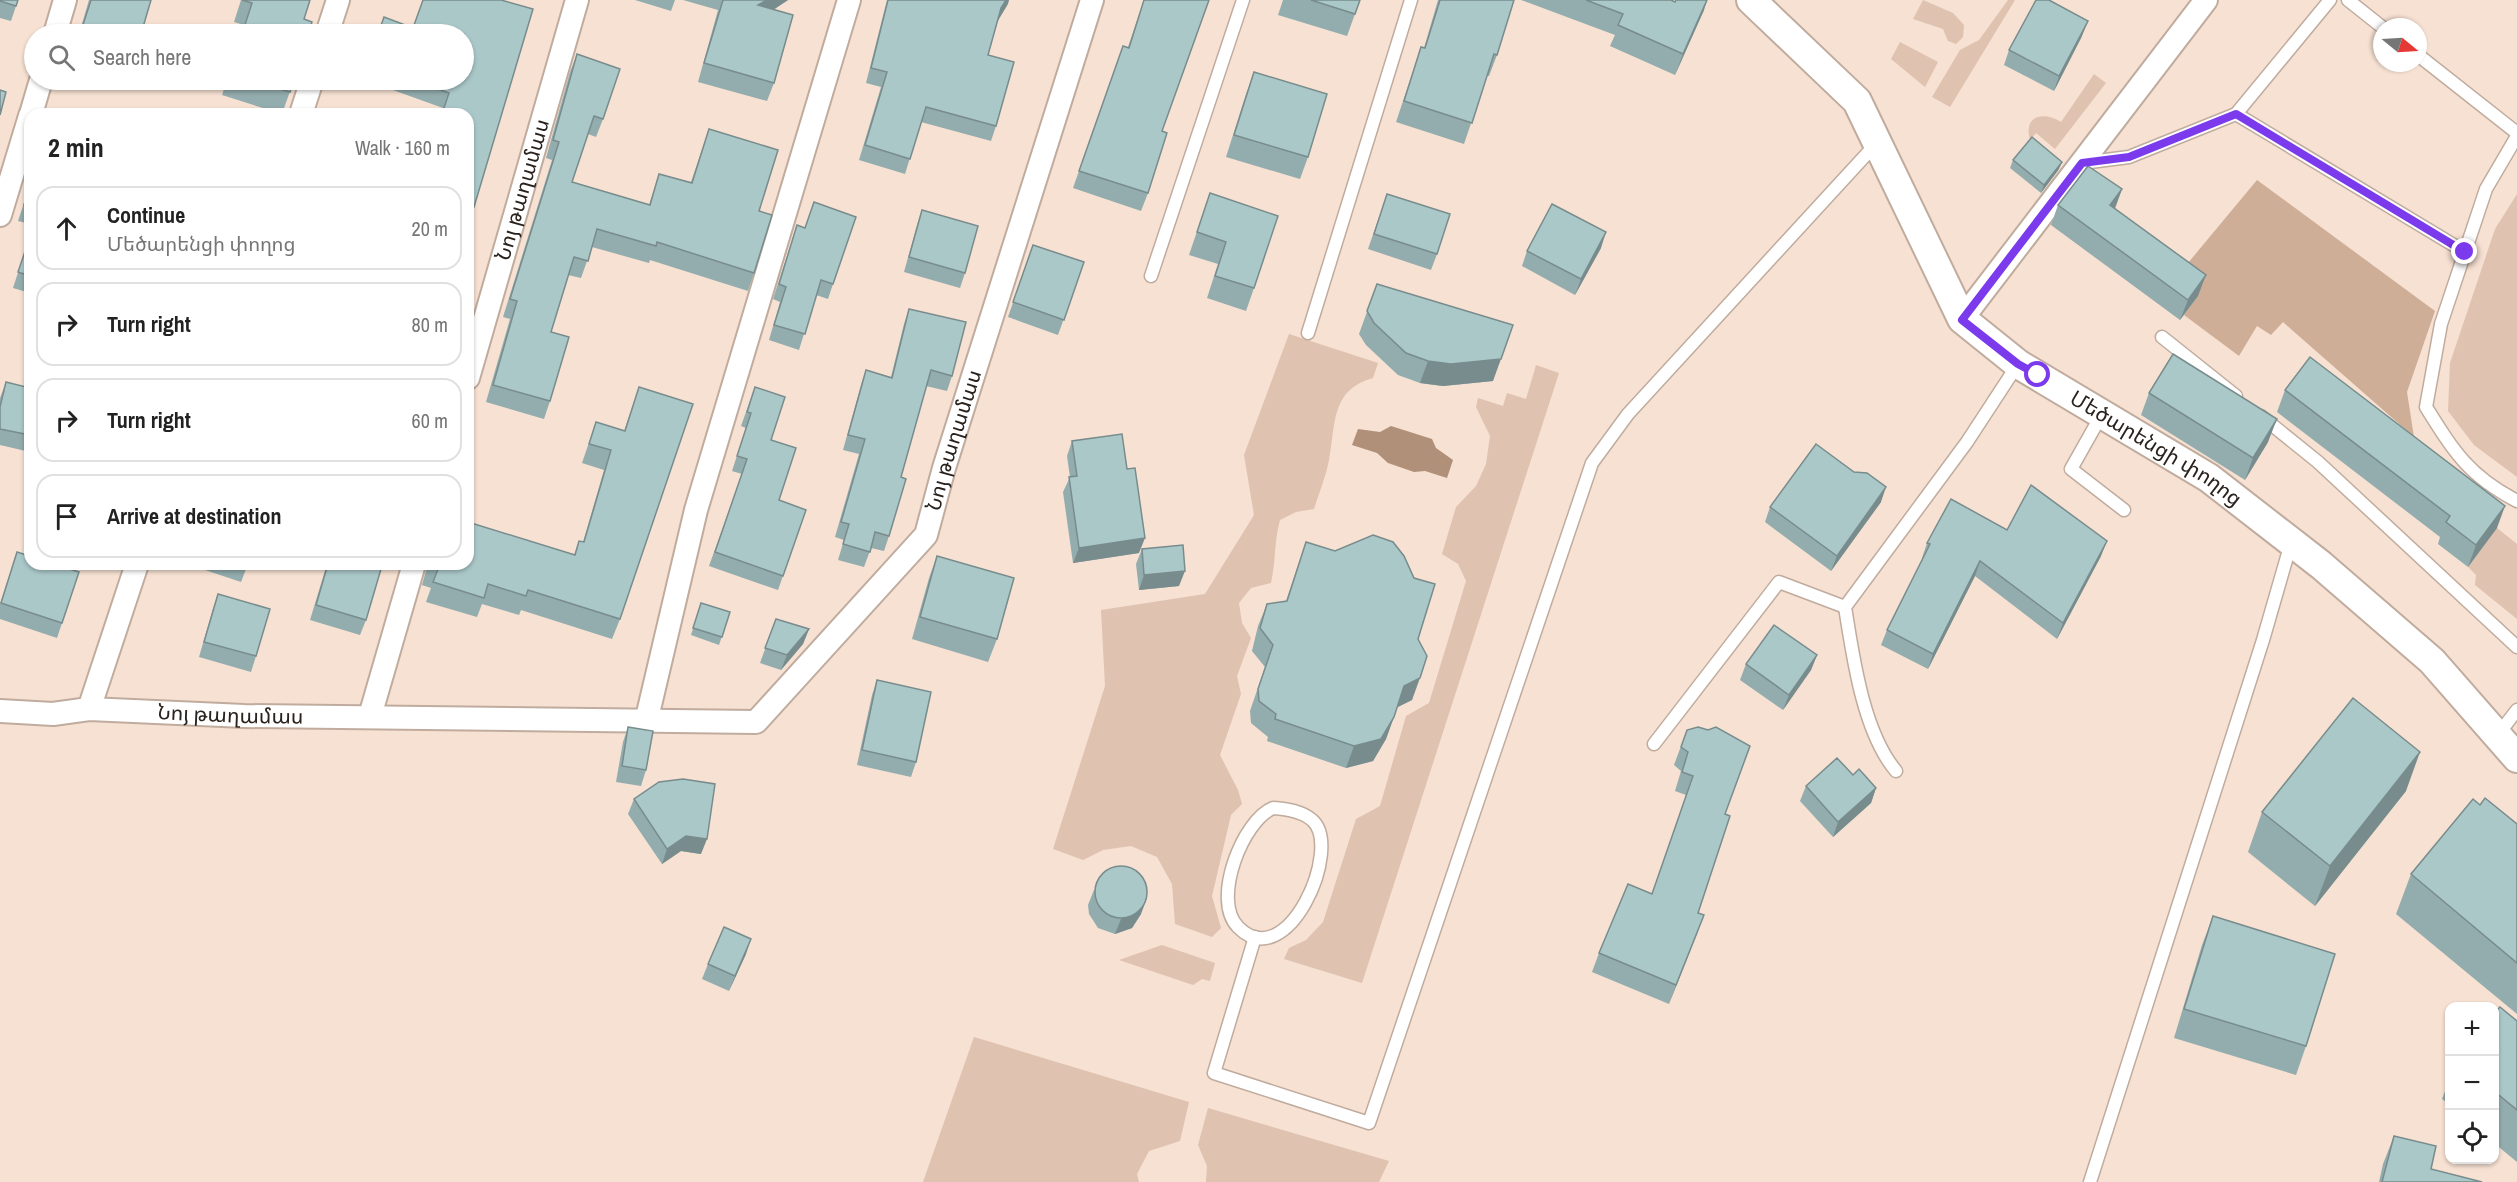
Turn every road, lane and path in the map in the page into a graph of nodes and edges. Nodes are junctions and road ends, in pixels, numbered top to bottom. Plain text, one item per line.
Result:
1 (65, 0) edge
2 (338, 0) edge
3 (577, 0) edge
4 (849, 0) edge
5 (1092, 0) edge
6 (1243, 0) edge
7 (1411, 0) edge
8 (1751, 0) edge
9 (2206, 0) edge
10 (2330, 0) edge
11 (2348, 0) edge
12 (2373, 20) edge
13 (58, 24) edge
14 (330, 24) edge
15 (2427, 62) edge
16 (38, 90) edge
17 (309, 90) edge
18 (32, 108) edge
19 (303, 108) edge
20 (2236, 114) junction
21 (24, 135) edge
22 (2517, 135) edge
23 (1875, 145) junction
24 (2082, 163) junction
25 (0, 215) edge
26 (2465, 252) junction
27 (1151, 276) dead end
28 (1962, 320) junction
29 (1308, 333) dead end
30 (2162, 337) dead end
31 (474, 357) edge
32 (2018, 364) junction
33 (2102, 414) junction
34 (2517, 501) edge
35 (2124, 510) dead end
36 (2291, 542) junction
37 (135, 570) edge
38 (412, 570) edge
39 (1845, 607) junction
40 (2517, 647) edge
41 (89, 709) junction
42 (2517, 710) edge
43 (0, 711) edge
44 (370, 716) junction
45 (646, 722) junction
46 (1654, 744) dead end
47 (2511, 749) edge
48 (1896, 771) dead end
49 (1255, 937) junction
50 (2090, 1182) edge

1 - 13 street
2 - 14 street
3 - 31 street, Նոյ թաղամաս
4 - 45 street
5 - 45 street, Նոյ թաղամաս
6 - 27 lane
7 - 29 lane
8 - 23 street, Մեծարենցի փողոց
9 - 24 street
10 - 20 lane
11 - 12 lane
15 - 22 lane
16 - 18 street
17 - 19 street
20 - 24 lane
20 - 26 lane
21 - 25 street
22 - 26 lane
23 - 28 street, Մեծարենցի փողոց
23 - 49 lane
24 - 28 street
26 - 34 lane
28 - 32 street, Մեծարենցի փողոց
30 - 40 lane
32 - 33 street, Մեծարենցի փողոց
32 - 39 lane
33 - 35 lane
33 - 36 street, Մեծարենցի փողոց
36 - 47 street, Մեծարենցի փողոց
36 - 50 lane
37 - 41 street
38 - 44 street
39 - 46 lane
39 - 48 lane
41 - 43 street, Նոյ թաղամաս
41 - 44 street, Նոյ թաղամաս
42 - 47 lane
44 - 45 street, Նոյ թաղամաս
49 - 49 lane

